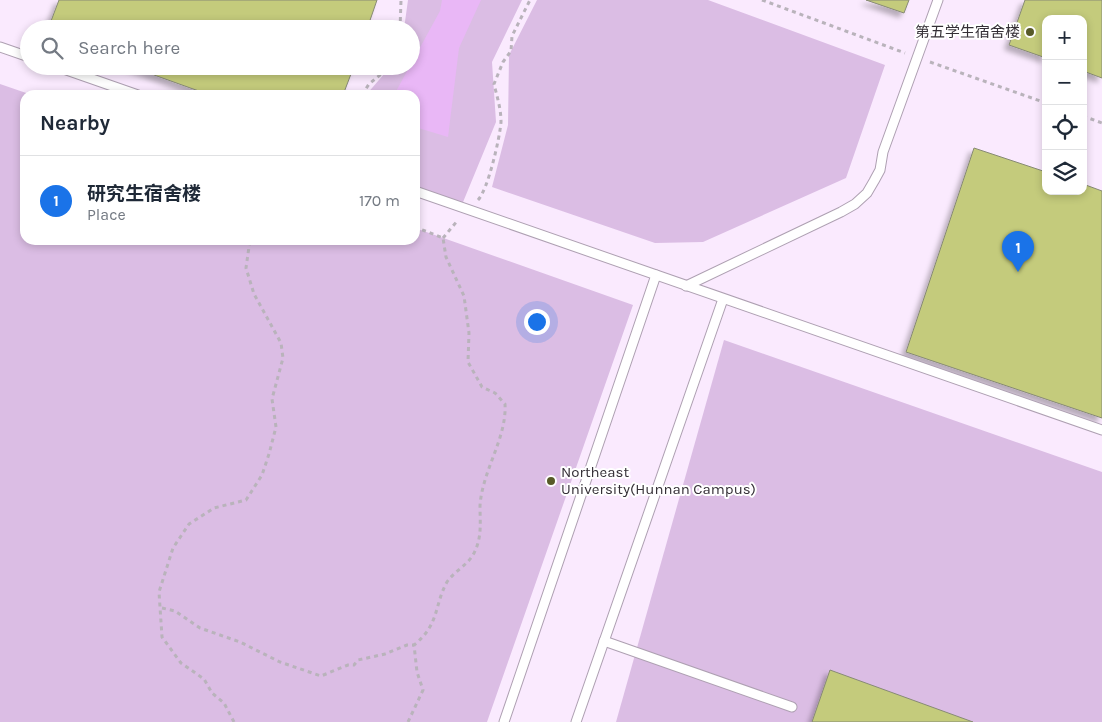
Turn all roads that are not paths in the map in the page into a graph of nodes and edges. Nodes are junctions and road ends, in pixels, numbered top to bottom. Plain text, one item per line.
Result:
1 (938, 0) edge
2 (0, 47) edge
3 (20, 54) edge
4 (81, 75) edge
5 (124, 90) edge
6 (420, 193) edge
7 (656, 275) junction
8 (686, 286) junction
9 (723, 299) junction
10 (1102, 430) edge
11 (604, 640) junction
12 (792, 707) dead end
13 (504, 722) edge
14 (576, 722) edge

1 - 8 lane
2 - 3 lane
4 - 5 lane
6 - 7 lane
7 - 8 lane
7 - 13 lane
8 - 9 lane
9 - 10 lane
9 - 11 lane
11 - 12 lane
11 - 14 lane

